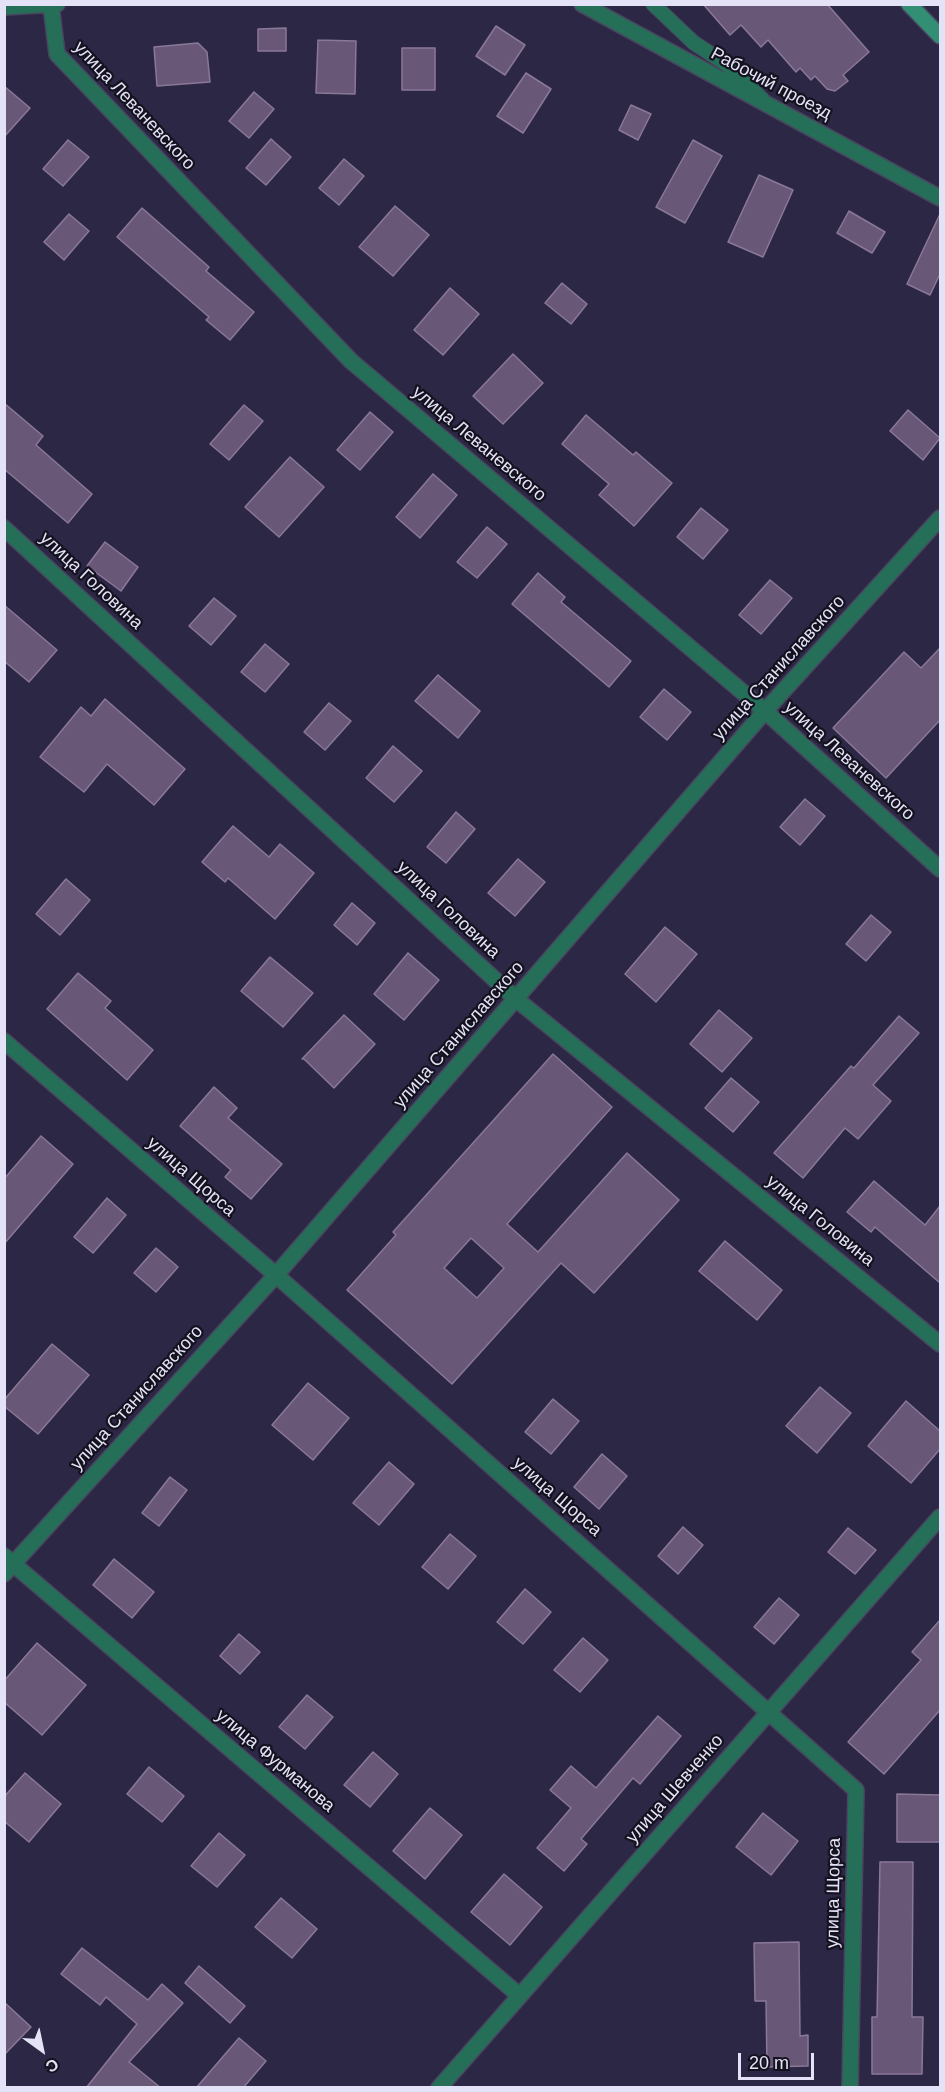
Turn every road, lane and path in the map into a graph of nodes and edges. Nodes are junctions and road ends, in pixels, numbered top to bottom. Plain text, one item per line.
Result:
1 (57, 4) edge
2 (582, 4) edge
3 (653, 4) edge
4 (909, 4) edge
5 (51, 5) edge
6 (4, 7) edge
7 (940, 36) edge
8 (767, 104) junction
9 (940, 198) edge
10 (940, 519) edge
11 (4, 528) edge
12 (765, 711) junction
13 (940, 869) edge
14 (516, 999) junction
15 (4, 1041) edge
16 (276, 1275) junction
17 (940, 1344) edge
18 (940, 1517) edge
19 (7, 1565) edge
20 (769, 1710) junction
21 (520, 1996) junction
22 (439, 2088) edge
23 (849, 2088) edge

1 - 5 street
2 - 8 street, Рабочий проезд
3 - 8 lane
4 - 7 main road
5 - 6 street
5 - 12 street, улица Леваневского
8 - 9 street, Рабочий проезд
10 - 12 street, улица Станиславского
11 - 14 street, улица Головина
12 - 13 street, улица Леваневского
12 - 14 street, улица Станиславского
14 - 16 street, улица Станиславского
14 - 17 street, улица Головина
15 - 16 street, улица Щорса
16 - 19 street, улица Станиславского
16 - 20 street, улица Щорса
18 - 20 street, улица Шевченко
19 - 21 street, улица Фурманова
20 - 21 street, улица Шевченко
20 - 23 street, улица Щорса
21 - 22 street, улица Шевченко

